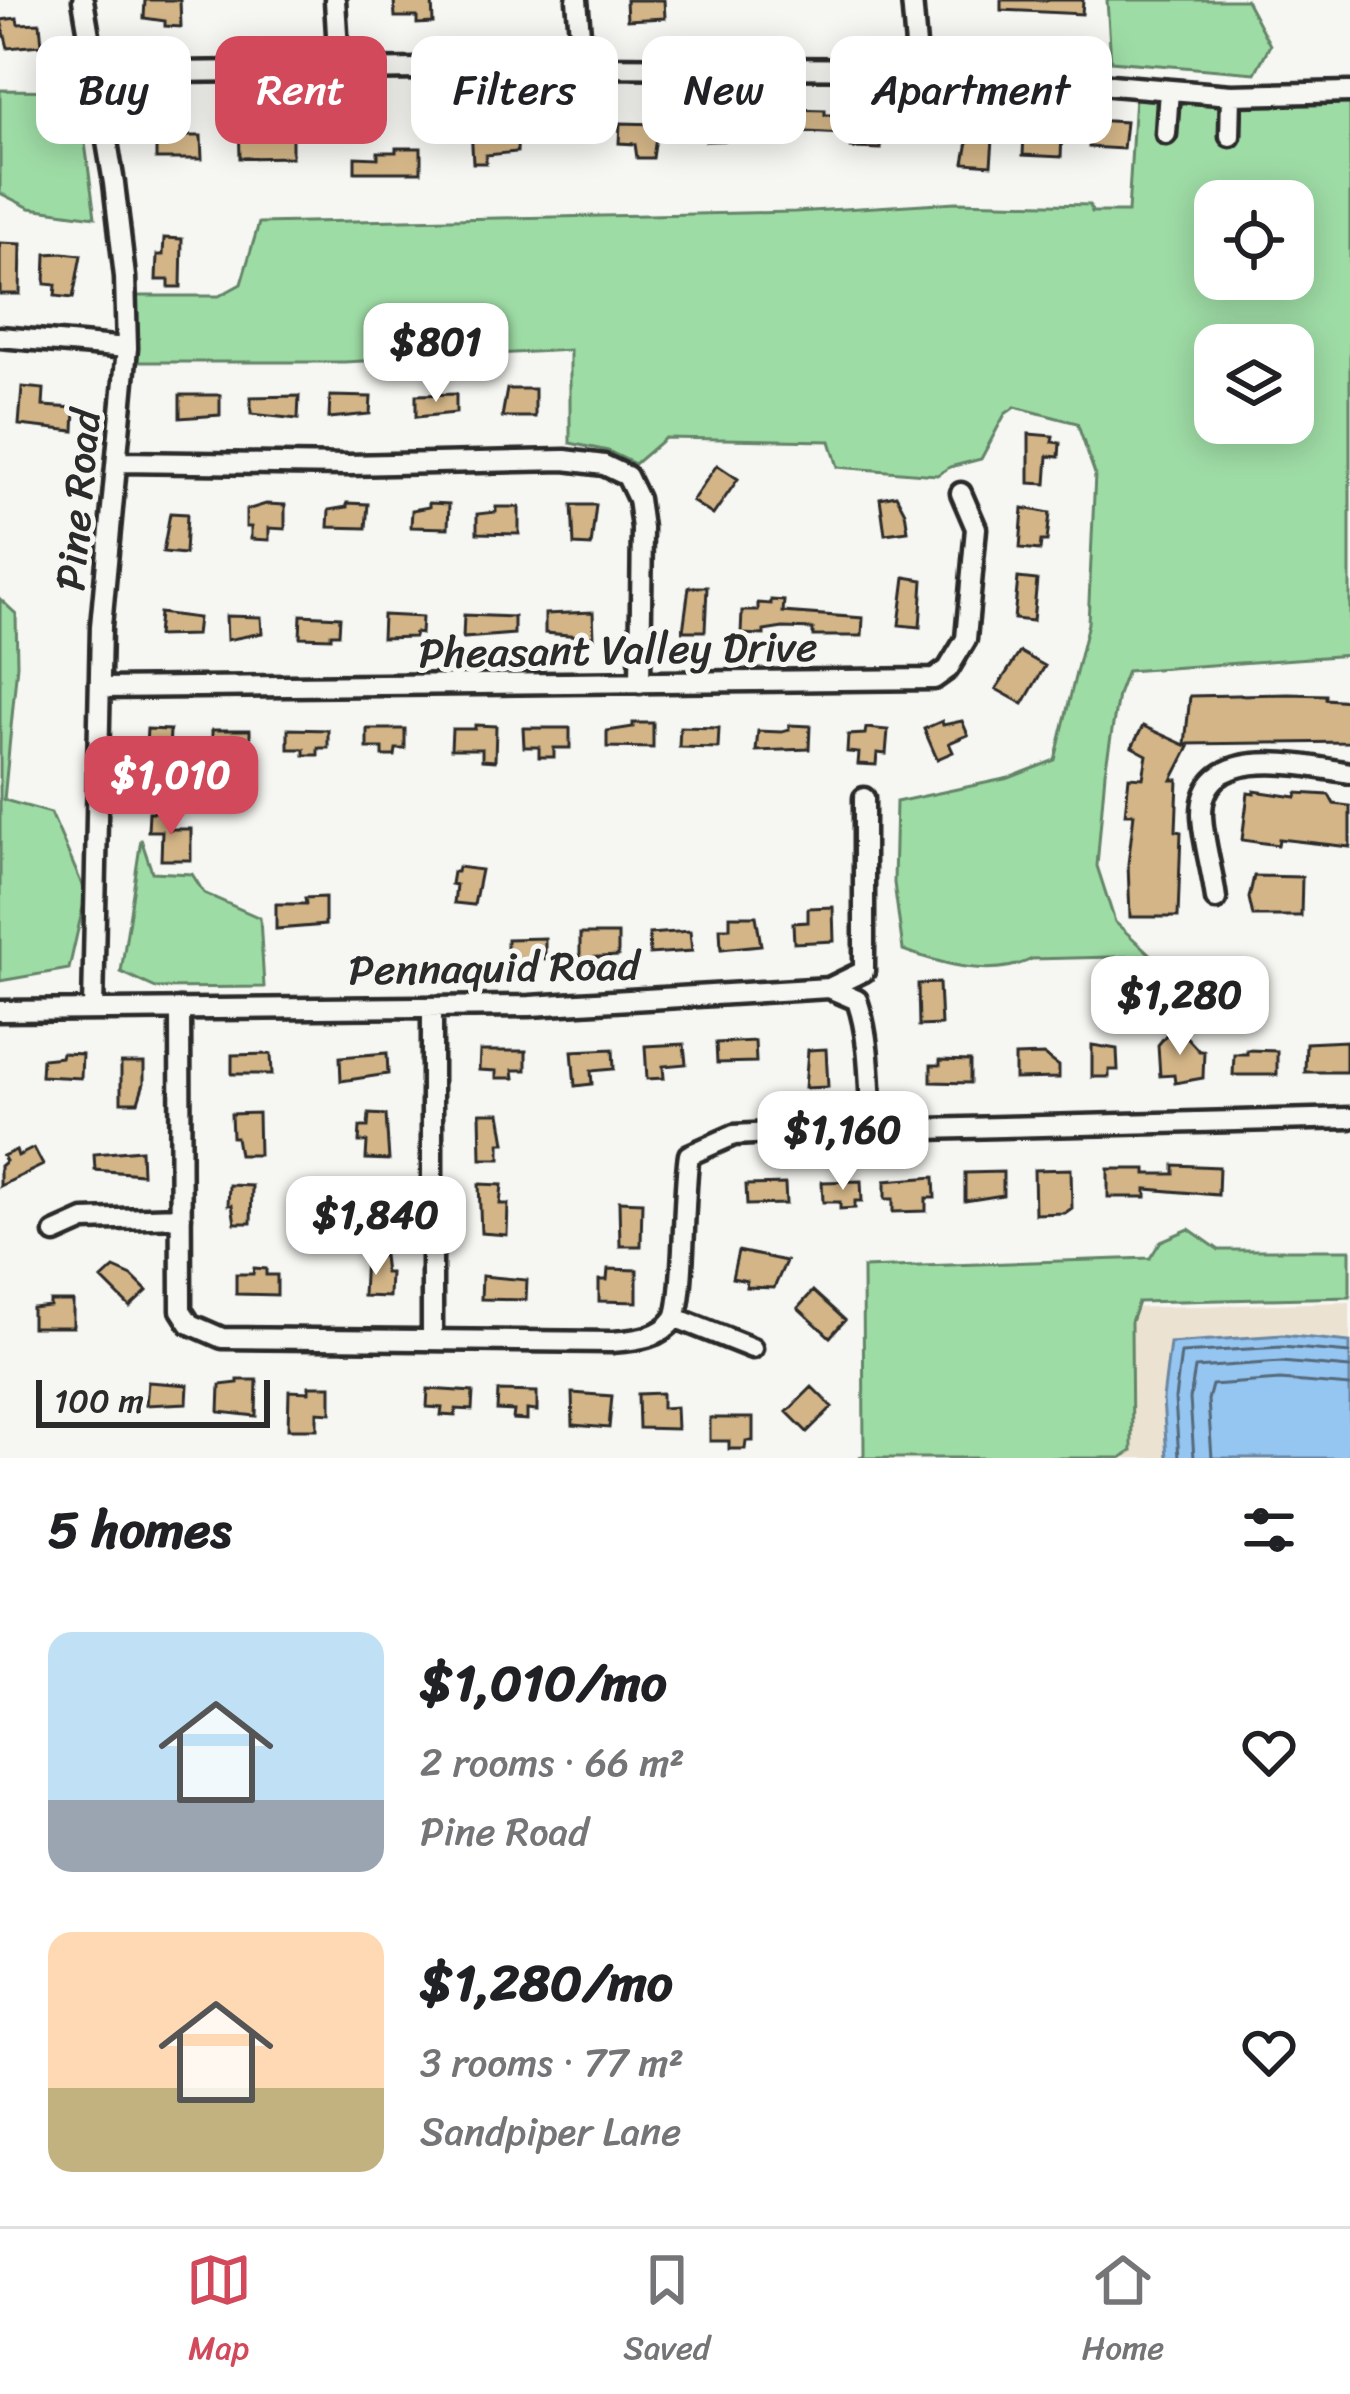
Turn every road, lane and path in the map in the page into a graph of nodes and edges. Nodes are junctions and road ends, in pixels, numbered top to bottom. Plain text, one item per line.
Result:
1 (83, 0) edge
2 (335, 0) edge
3 (577, 0) edge
4 (912, 0) edge
5 (88, 36) edge
6 (337, 36) edge
7 (580, 36) edge
8 (915, 36) edge
9 (618, 67) edge
10 (830, 68) edge
11 (1112, 85) edge
12 (1168, 90) junction
13 (1350, 92) edge
14 (1231, 95) junction
15 (1166, 134) dead end
16 (1230, 136) dead end
17 (107, 144) edge
18 (0, 337) edge
19 (127, 348) junction
20 (118, 462) junction
21 (961, 494) dead end
22 (640, 683) junction
23 (101, 688) junction
24 (1350, 773) edge
25 (863, 798) dead end
26 (1216, 899) dead end
27 (829, 988) junction
28 (432, 1007) junction
29 (180, 1009) junction
30 (93, 1010) junction
31 (0, 1011) edge
32 (1350, 1118) edge
33 (872, 1129) junction
34 (181, 1217) junction
35 (56, 1233) dead end
36 (676, 1318) junction
37 (432, 1338) junction
38 (752, 1348) dead end

1 - 5 street, Pine Road
2 - 6 street
3 - 7 street
4 - 8 street
9 - 10 street
11 - 12 street
12 - 14 street
12 - 15 street
13 - 14 street
14 - 16 street
17 - 19 street, Pine Road
18 - 19 street
19 - 20 street, Pine Road
20 - 22 street
20 - 23 street, Pine Road
21 - 22 street, Pheasant Valley Drive
22 - 23 street, Pheasant Valley Drive
23 - 30 street, Pine Road
24 - 26 street
25 - 27 street
27 - 28 street, Pennaquid Road
27 - 33 street
28 - 29 street, Pennaquid Road
28 - 37 street
29 - 30 street, Pennaquid Road
29 - 34 street
30 - 31 street, Pennaquid Road
32 - 33 street
33 - 36 street
34 - 35 street
34 - 37 street
36 - 37 street
36 - 38 street

